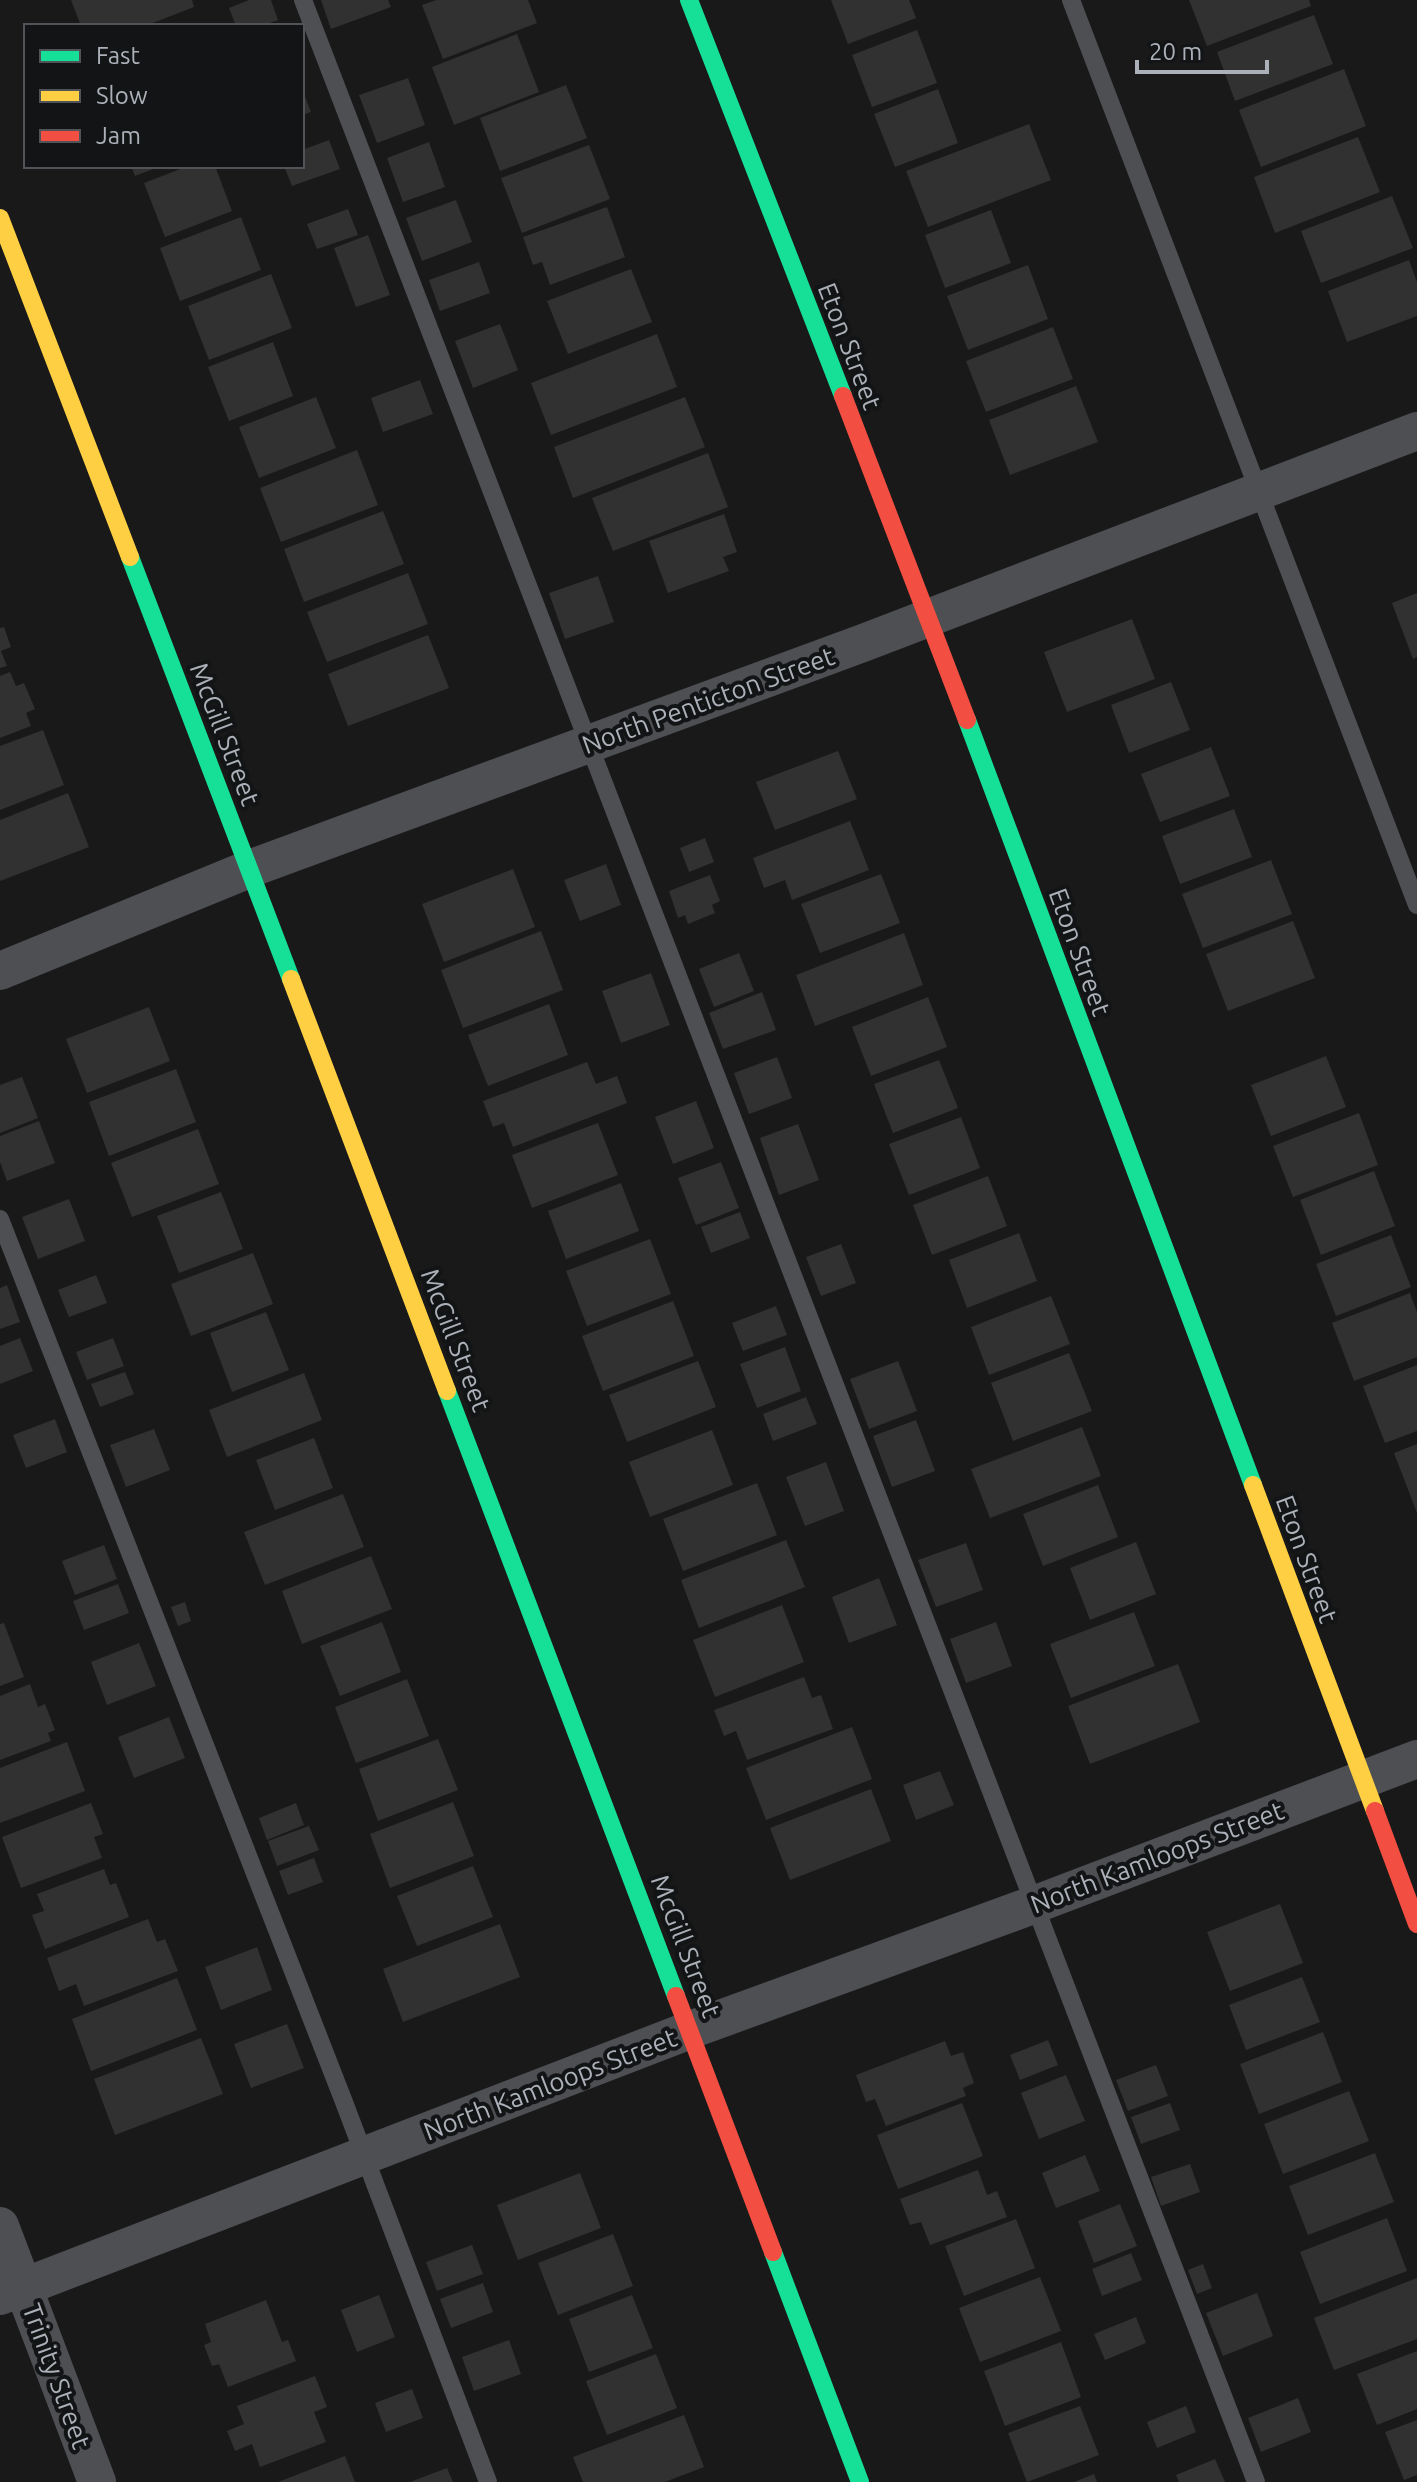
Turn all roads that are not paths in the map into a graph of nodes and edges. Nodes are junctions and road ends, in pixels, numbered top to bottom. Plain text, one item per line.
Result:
1 (303, 0) edge
2 (689, 0) edge
3 (1071, 0) edge
4 (0, 218) edge
5 (1417, 431) edge
6 (1258, 491) junction
7 (929, 618) junction
8 (587, 745) junction
9 (249, 869) junction
10 (1417, 905) edge
11 (0, 971) edge
12 (0, 1219) edge
13 (1417, 1759) edge
14 (1362, 1780) junction
15 (1036, 1904) junction
16 (1417, 1924) edge
17 (690, 2030) junction
18 (365, 2155) junction
19 (0, 2226) edge
20 (12, 2292) edge
21 (97, 2482) edge
22 (488, 2482) edge
23 (860, 2482) edge
24 (1256, 2482) edge

1 - 8 lane
2 - 7 main road, Eton Street
3 - 6 lane
4 - 9 main road, McGill Street
5 - 6 street, North Penticton Street
6 - 7 street, North Penticton Street
6 - 10 lane
7 - 8 street, North Penticton Street
7 - 14 main road, Eton Street
8 - 9 street, North Penticton Street
8 - 15 lane
9 - 11 street, North Penticton Street
9 - 17 main road, McGill Street
12 - 18 lane
13 - 14 street, North Kamloops Street
14 - 15 street, North Kamloops Street
14 - 16 main road, Eton Street
15 - 17 street, North Kamloops Street
15 - 24 lane
17 - 18 street, North Kamloops Street
17 - 23 main road, McGill Street
18 - 20 street, North Kamloops Street
18 - 22 lane
19 - 20 street, Trinity Street
20 - 21 street, Trinity Street

